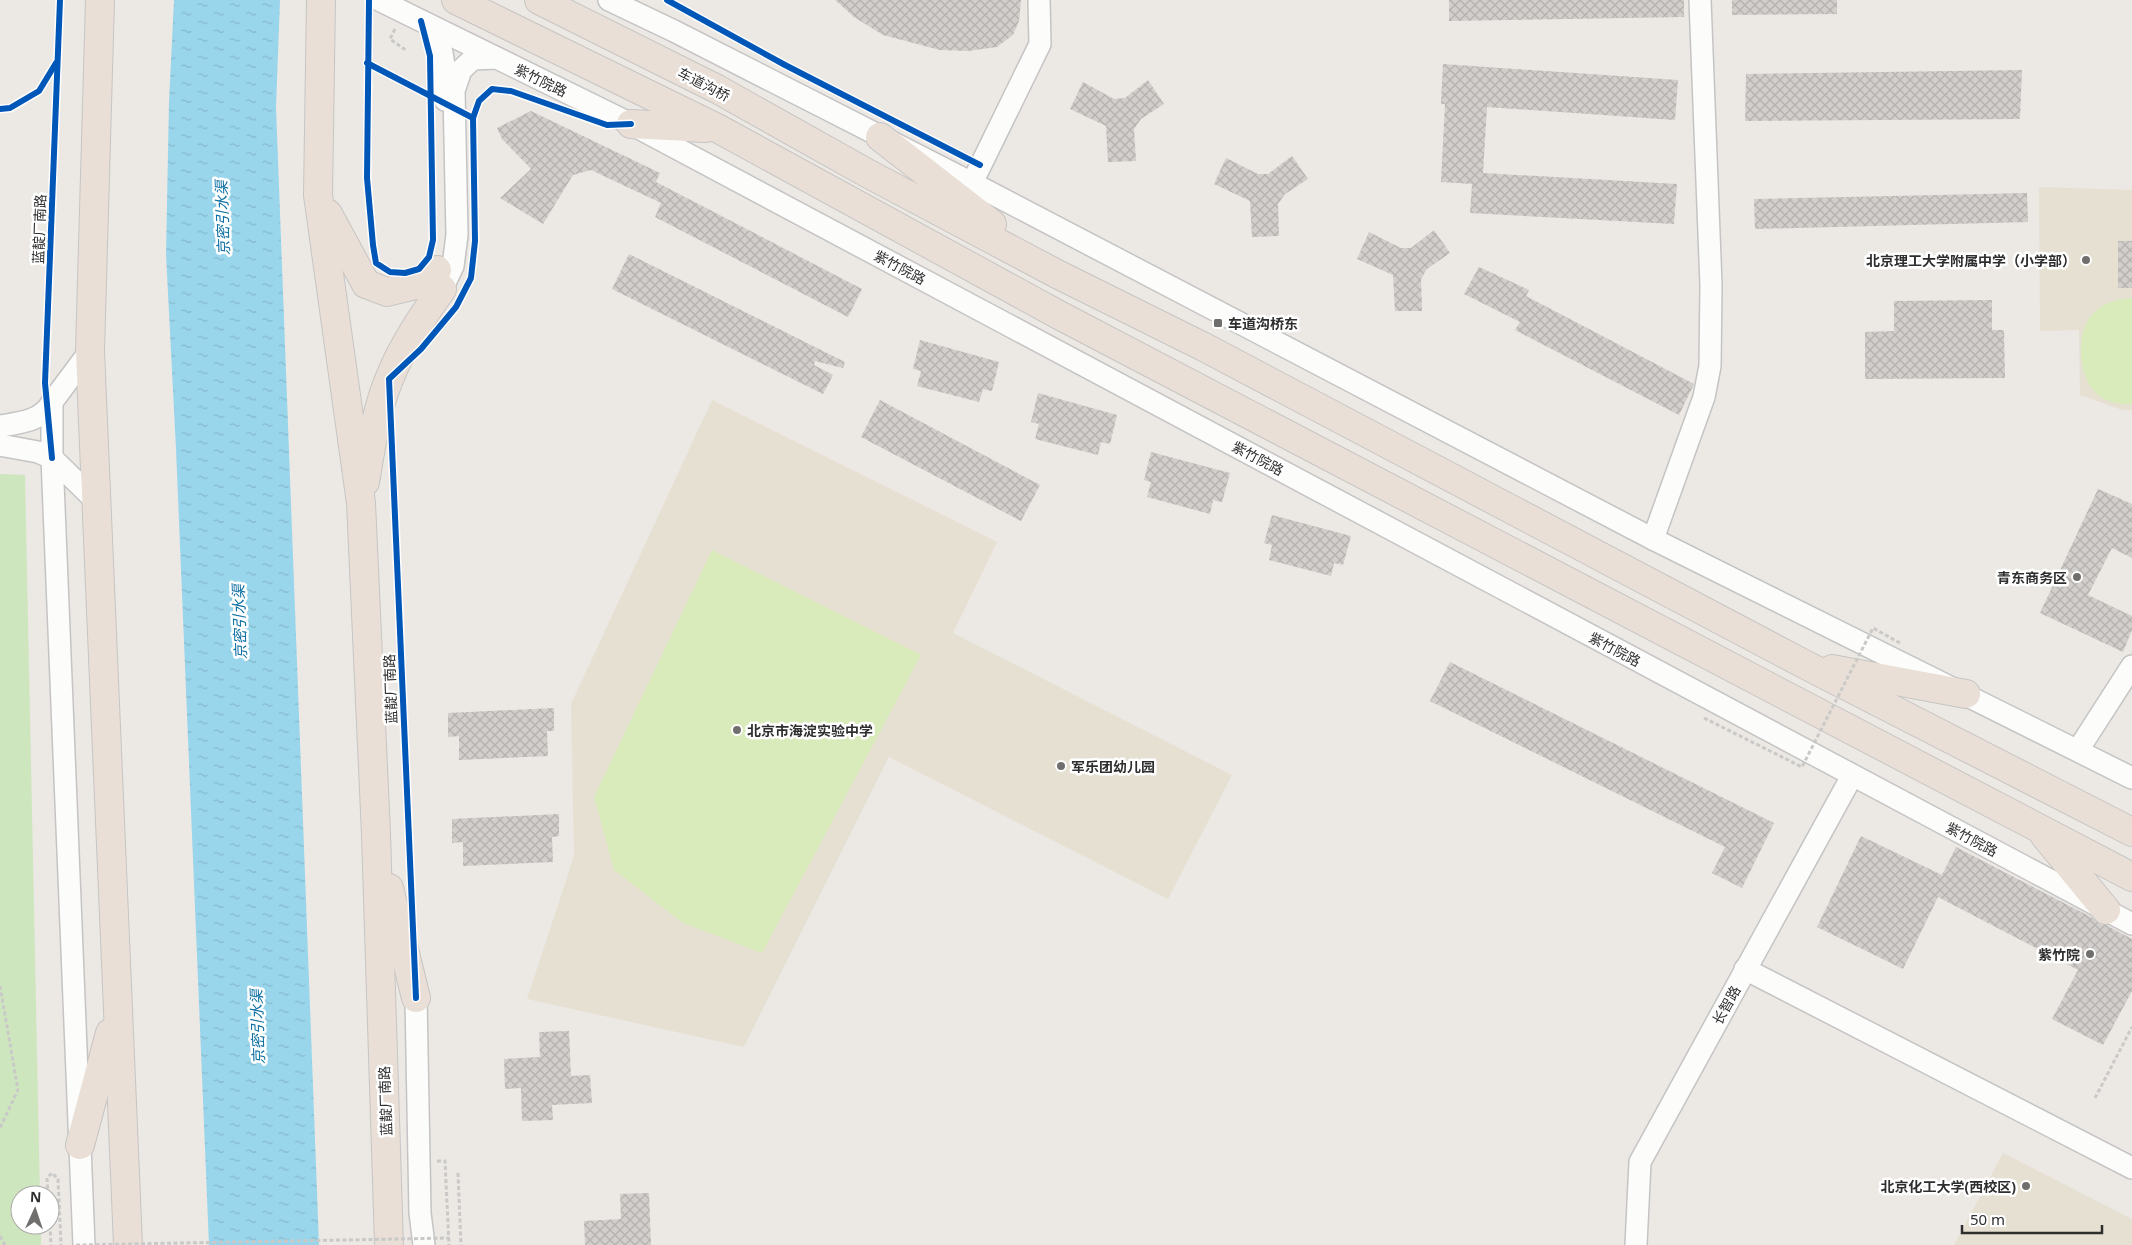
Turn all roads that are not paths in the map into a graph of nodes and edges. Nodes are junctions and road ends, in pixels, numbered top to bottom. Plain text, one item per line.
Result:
1 (100, 0) edge
2 (321, 0) edge
3 (379, 0) edge
4 (456, 0) edge
5 (539, 0) edge
6 (1040, 0) edge
7 (1700, 0) edge
8 (612, 2) edge
9 (434, 28) junction
10 (497, 58) junction
11 (631, 124) junction
12 (717, 128) junction
13 (880, 137) junction
14 (451, 158) junction
15 (972, 183) junction
16 (318, 195) junction
17 (1057, 274) junction
18 (440, 279) junction
19 (90, 351) junction
20 (52, 402) junction
21 (0, 426) edge
22 (0, 445) edge
23 (52, 458) junction
24 (96, 501) junction
25 (361, 503) junction
26 (1653, 539) junction
27 (1804, 664) junction
28 (2132, 666) edge
29 (1966, 694) junction
30 (2078, 750) junction
31 (1852, 776) junction
32 (2132, 778) edge
33 (2036, 826) junction
34 (2132, 832) edge
35 (376, 834) junction
36 (2132, 877) edge
37 (2106, 910) junction
38 (2132, 924) edge
39 (1746, 969) junction
40 (416, 998) joint
41 (117, 1007) junction
42 (80, 1145) junction
43 (2132, 1168) edge
44 (84, 1245) edge
45 (128, 1245) edge
46 (389, 1245) edge
47 (424, 1245) edge
48 (1636, 1245) edge

1 - 19 highway
2 - 16 highway, 蓝靛厂南路
3 - 9 street, 紫竹院路
4 - 12 highway
5 - 17 highway, 车道沟桥
6 - 15 street
7 - 26 street
8 - 13 street
9 - 10 street, 紫竹院路
9 - 14 street
10 - 11 street, 紫竹院路
10 - 14 street
11 - 12 highway
11 - 31 street, 紫竹院路
12 - 33 highway
13 - 15 street
13 - 17 highway
14 - 18 street
15 - 26 street
16 - 18 highway
16 - 25 highway, 蓝靛厂南路
17 - 27 highway
18 - 25 highway
19 - 20 street
19 - 24 highway
20 - 21 street
20 - 23 street
22 - 23 street
23 - 24 street
23 - 42 street
24 - 41 highway
25 - 35 highway, 蓝靛厂南路
26 - 29 street
27 - 29 highway
27 - 34 highway
28 - 30 street
29 - 30 street
30 - 32 street
31 - 37 street, 紫竹院路
31 - 39 street, 长智路
33 - 36 highway
33 - 37 highway
35 - 40 highway
35 - 46 highway, 蓝靛厂南路
37 - 38 street, 紫竹院路
39 - 43 street
39 - 48 street, 长智路
40 - 47 street
41 - 42 highway
41 - 45 highway
42 - 44 street

